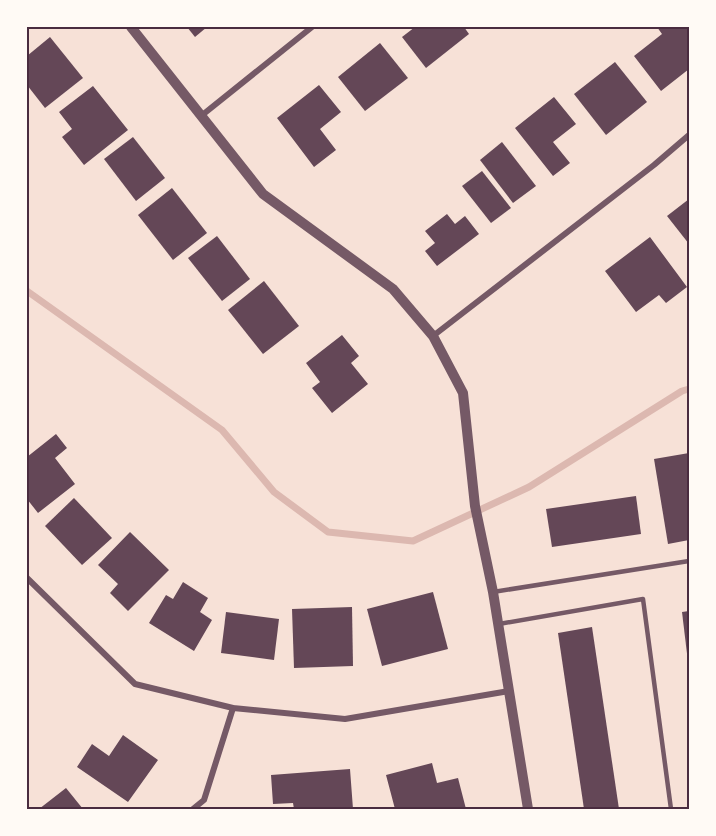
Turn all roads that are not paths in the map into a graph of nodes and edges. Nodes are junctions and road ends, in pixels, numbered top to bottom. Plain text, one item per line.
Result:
1 (131, 27) edge
2 (312, 27) edge
3 (201, 116) junction
4 (689, 135) edge
5 (433, 336) junction
6 (689, 561) edge
7 (27, 578) edge
8 (493, 592) junction
9 (498, 624) junction
10 (509, 691) junction
11 (233, 708) junction
12 (193, 809) edge
13 (528, 809) edge
14 (671, 809) edge

1 - 3 street
2 - 3 street
3 - 5 street
4 - 5 street
5 - 8 street
6 - 8 lane
7 - 11 street
8 - 9 street
9 - 10 street
9 - 14 lane
10 - 11 street
10 - 13 street
11 - 12 street

